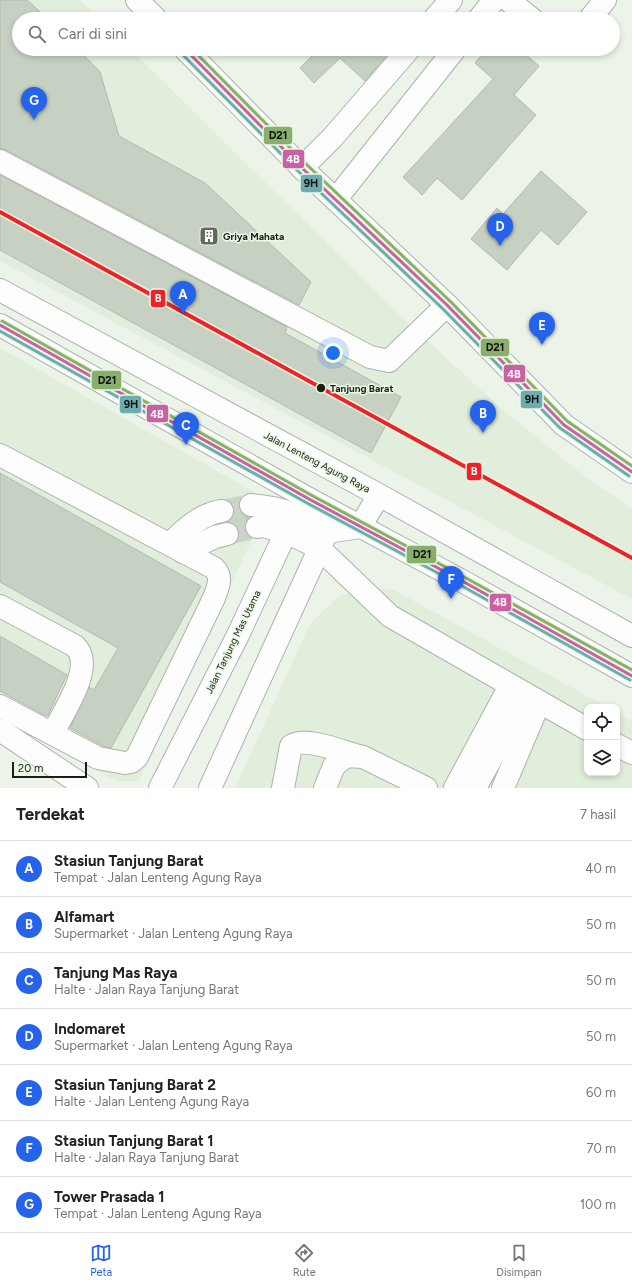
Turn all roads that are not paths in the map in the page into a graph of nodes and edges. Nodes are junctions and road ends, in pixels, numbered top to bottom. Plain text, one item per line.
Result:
1 (137, 0) edge
2 (451, 0) edge
3 (494, 0) edge
4 (508, 0) edge
5 (605, 0) edge
6 (149, 12) edge
7 (440, 12) edge
8 (485, 12) edge
9 (523, 12) edge
10 (596, 12) edge
11 (192, 56) edge
12 (403, 56) edge
13 (449, 56) edge
14 (0, 162) edge
15 (302, 168) junction
16 (336, 199) junction
17 (0, 290) edge
18 (447, 305) junction
19 (0, 325) edge
20 (0, 455) edge
21 (632, 472) edge
22 (379, 495) junction
23 (251, 505) tunnel mouth
24 (222, 511) tunnel mouth
25 (297, 515) junction
26 (257, 526) tunnel mouth
27 (360, 527) junction
28 (227, 534) tunnel mouth
29 (323, 540) junction
30 (176, 548) junction
31 (0, 606) edge
32 (632, 636) edge
33 (632, 676) edge
34 (525, 694) junction
35 (0, 706) edge
36 (584, 727) edge
37 (0, 730) edge
38 (53, 734) junction
39 (620, 747) edge
40 (632, 753) edge
41 (363, 757) junction
42 (87, 788) edge
43 (160, 788) edge
44 (210, 788) edge
45 (283, 788) edge
46 (325, 788) edge
47 (426, 788) edge
48 (455, 788) edge
49 (475, 788) edge
50 (502, 788) edge

1 - 6 main road
2 - 7 main road
3 - 8 main road
4 - 9 main road
5 - 10 main road
11 - 15 main road
12 - 15 main road
13 - 16 main road
14 - 18 main road
15 - 16 main road
16 - 18 main road
17 - 22 main road, Jalan Lenteng Agung Raya
18 - 21 main road
19 - 25 main road
20 - 30 main road
22 - 27 main road
22 - 32 main road, Jalan Lenteng Agung Raya
23 - 25 main road
24 - 30 main road
25 - 26 main road
25 - 27 main road
25 - 29 main road
25 - 43 main road, Jalan Tanjung Mas Utama
27 - 29 main road
27 - 33 main road
28 - 30 main road
29 - 34 main road
29 - 44 main road
30 - 38 main road
31 - 38 main road
34 - 36 main road
34 - 48 main road
34 - 49 main road
34 - 50 main road
35 - 38 main road
37 - 42 main road
39 - 40 main road
41 - 45 main road
41 - 46 main road
41 - 47 main road

